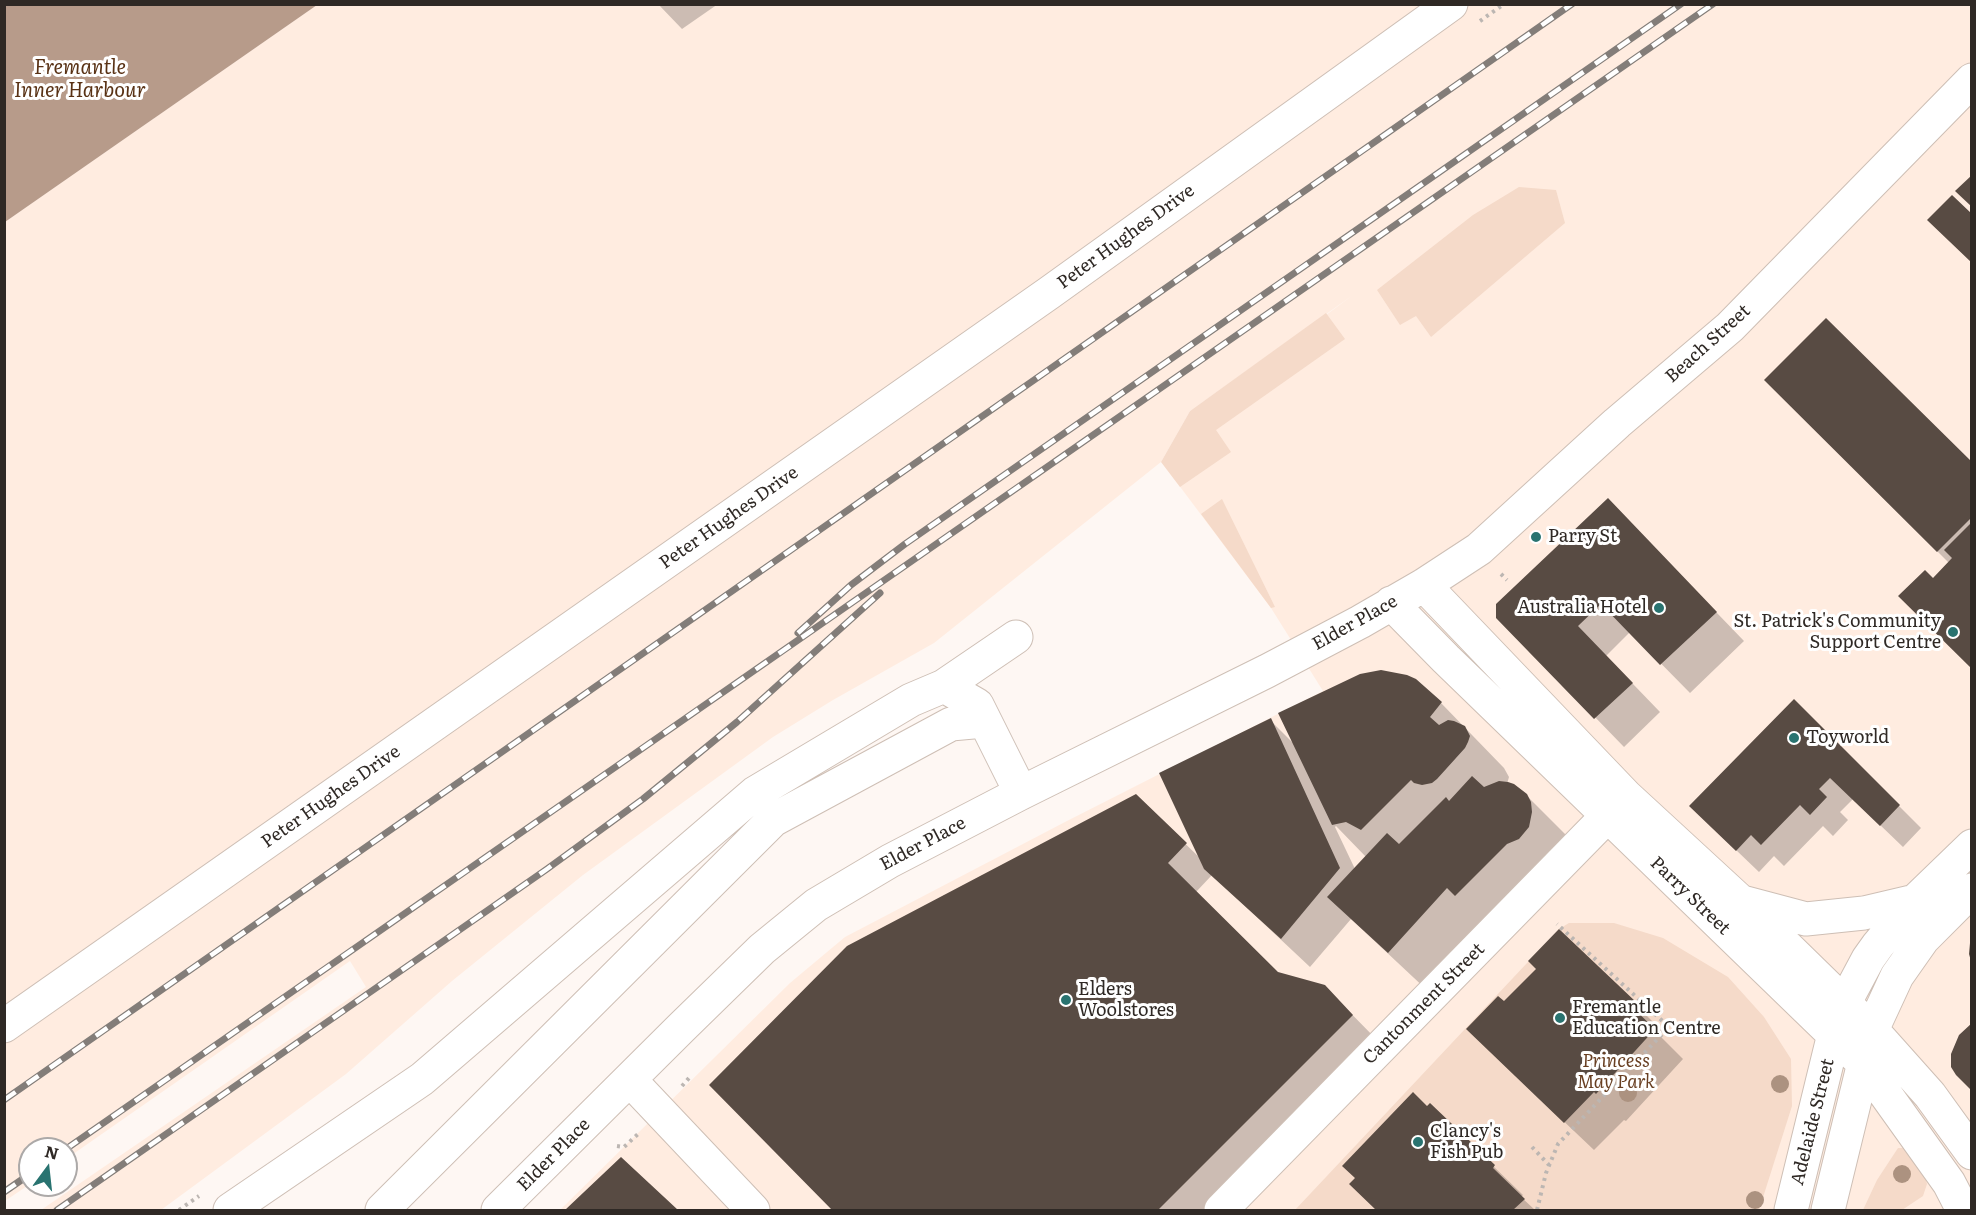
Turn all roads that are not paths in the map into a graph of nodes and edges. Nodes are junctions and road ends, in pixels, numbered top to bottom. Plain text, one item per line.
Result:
1 (1451, 4) edge
2 (1971, 80) edge
3 (1424, 585) junction
4 (1390, 603) junction
5 (1016, 638) dead end
6 (944, 686) junction
7 (984, 721) junction
8 (1021, 793) junction
9 (1617, 806) junction
10 (1971, 846) edge
11 (1971, 890) edge
12 (1915, 901) junction
13 (1740, 902) junction
14 (1844, 1004) junction
15 (4, 1026) edge
16 (1872, 1030) junction
17 (1834, 1034) junction
18 (1864, 1064) junction
19 (630, 1080) junction
20 (1971, 1153) edge
21 (230, 1210) edge
22 (382, 1210) edge
23 (498, 1210) edge
24 (753, 1210) edge
25 (1221, 1210) edge
26 (1791, 1210) edge
27 (1828, 1210) edge
28 (1963, 1210) edge

1 - 15 street, Peter Hughes Drive
2 - 3 street, Beach Street
3 - 4 street, Elder Place
3 - 9 street, Parry Street
4 - 8 street, Elder Place
4 - 9 street, Parry Street
5 - 6 street
6 - 7 street
6 - 21 street
7 - 8 street
7 - 22 street
8 - 19 street, Elder Place
9 - 13 street, Parry Street
9 - 17 street, Parry Street
9 - 25 street, Cantonment Street
10 - 12 street, Adelaide Street
11 - 16 street, Adelaide Street
12 - 13 street
12 - 14 street, Adelaide Street
13 - 14 street, Parry Street
14 - 16 street, Parry Street
14 - 17 street, Adelaide Street
16 - 18 street, Adelaide Street
16 - 20 street, Parry Street
17 - 18 street, Parry Street
17 - 26 street, Adelaide Street
18 - 27 street, Adelaide Street
18 - 28 street, Parry Street
19 - 23 street, Elder Place
19 - 24 street

